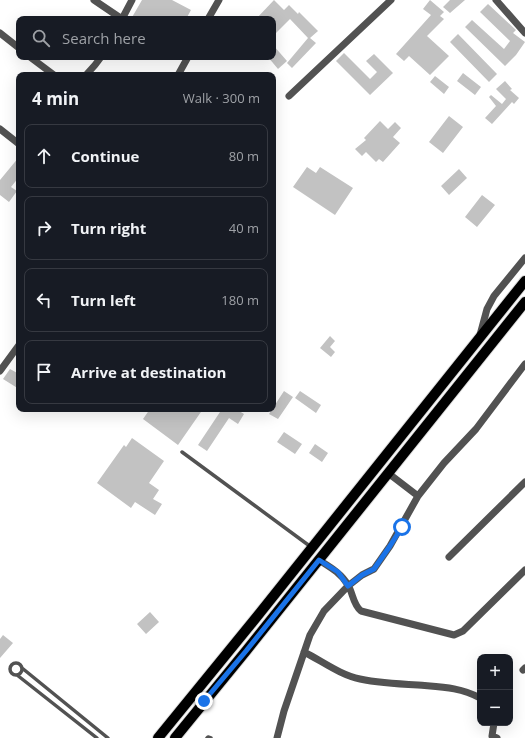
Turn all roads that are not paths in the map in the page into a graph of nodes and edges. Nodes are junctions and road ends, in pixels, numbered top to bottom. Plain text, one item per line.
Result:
1 (94, 0) edge
2 (132, 0) edge
3 (219, 0) edge
4 (391, 0) edge
5 (496, 0) edge
6 (118, 16) edge
7 (124, 16) edge
8 (210, 16) edge
9 (0, 32) edge
10 (525, 33) edge
11 (16, 45) edge
12 (34, 60) edge
13 (99, 60) edge
14 (186, 60) edge
15 (50, 72) edge
16 (89, 72) edge
17 (180, 72) edge
18 (289, 96) dead end
19 (0, 129) edge
20 (16, 142) edge
21 (525, 258) edge
22 (525, 281) edge
23 (525, 302) edge
24 (479, 339) junction
25 (16, 349) edge
26 (525, 364) edge
27 (0, 371) edge
28 (182, 452) dead end
29 (388, 473) junction
30 (525, 482) edge
31 (418, 496) junction
32 (312, 548) junction
33 (449, 556) dead end
34 (319, 560) junction
35 (525, 570) edge
36 (348, 586) junction
37 (304, 652) junction
38 (22, 668) junction
39 (17, 675) junction
40 (477, 696) edge
41 (494, 726) edge
42 (97, 738) edge
43 (108, 738) edge
44 (158, 738) edge
45 (175, 738) edge
46 (207, 738) edge
47 (211, 738) edge
48 (277, 738) edge
49 (497, 738) edge

1 - 6 street
2 - 7 street
3 - 8 street
4 - 18 street
5 - 10 street
9 - 11 street
12 - 15 street
13 - 16 street
14 - 17 street
19 - 20 street
21 - 24 street
22 - 24 main road
23 - 29 main road
24 - 32 main road
25 - 27 street
26 - 31 street
28 - 32 lane
29 - 31 street
29 - 34 main road
30 - 33 street
31 - 36 street
32 - 44 main road
34 - 36 street
34 - 45 main road
35 - 36 street
36 - 37 street
37 - 40 street
37 - 48 street
38 - 39 lane
38 - 39 lane
38 - 43 lane
39 - 42 lane
41 - 49 street
46 - 47 lane

